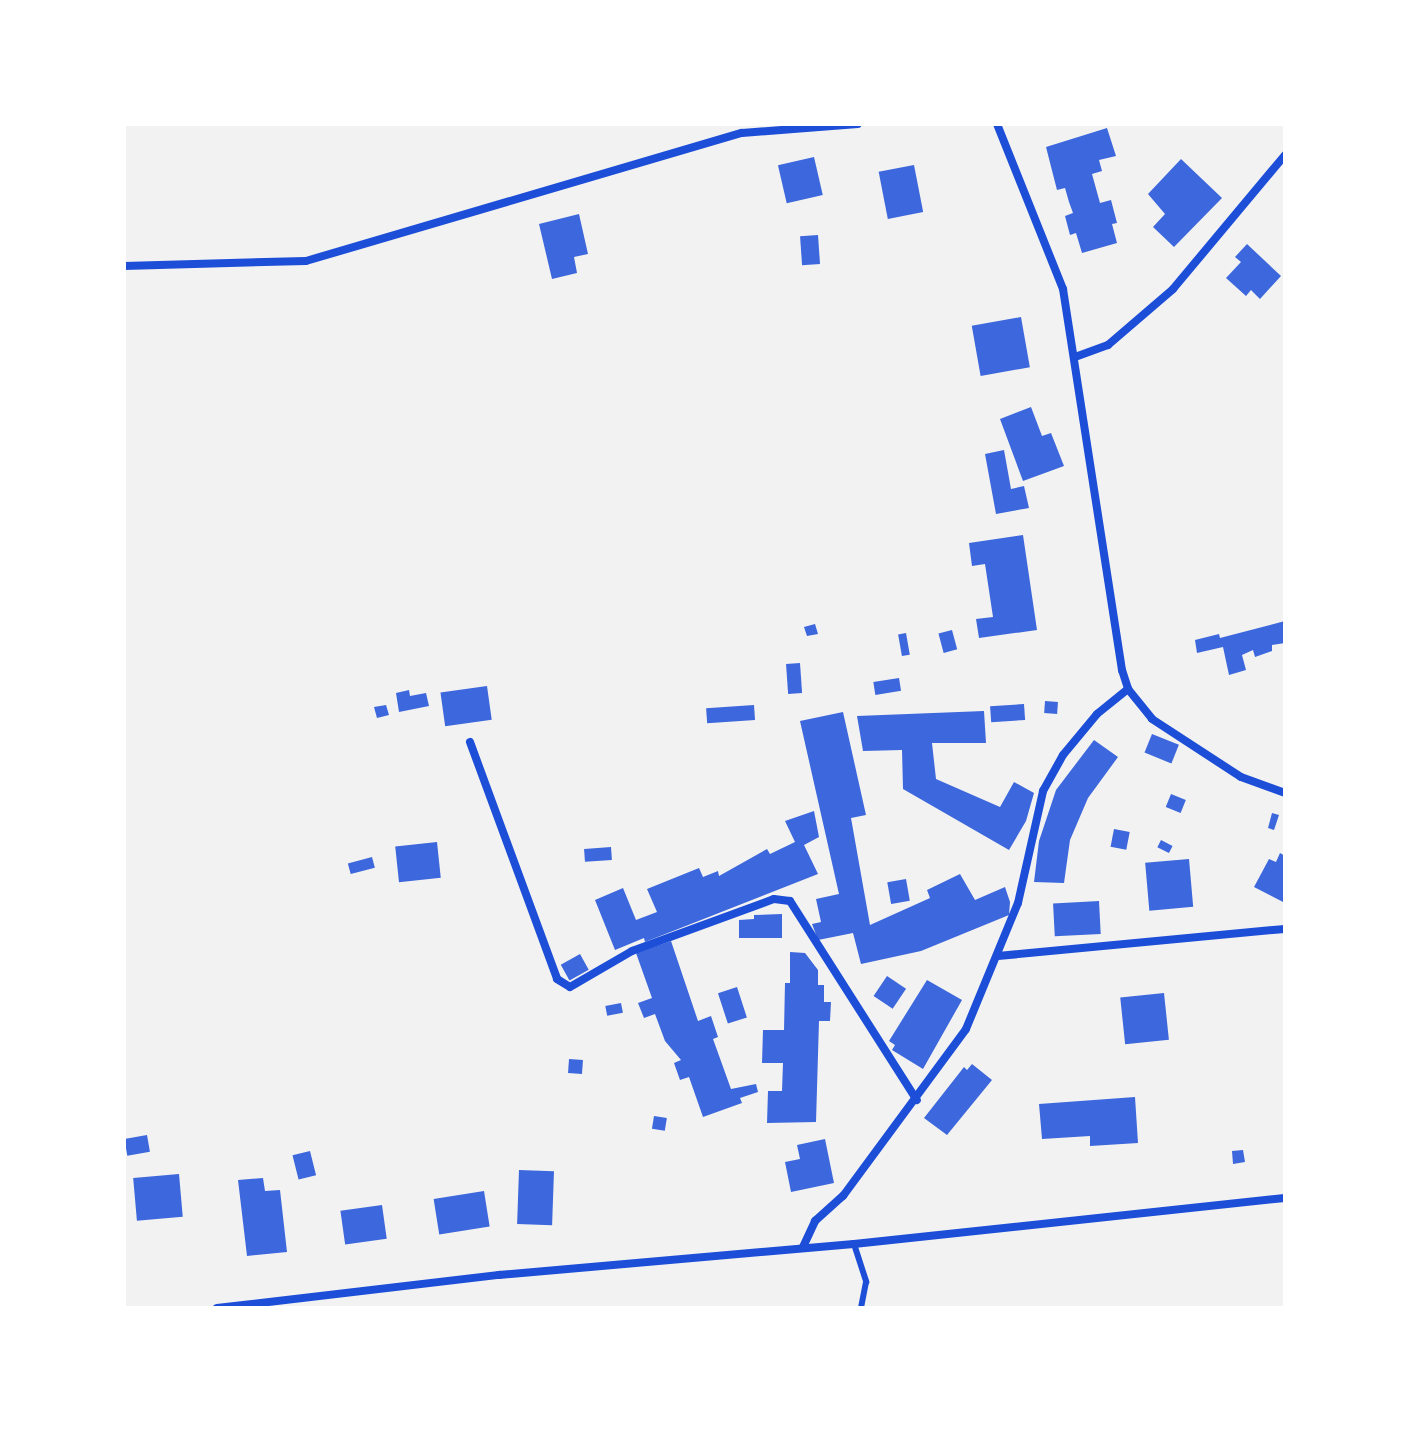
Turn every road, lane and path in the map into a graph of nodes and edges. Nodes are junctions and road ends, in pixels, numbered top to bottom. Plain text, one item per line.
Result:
1 (858, 124) edge
2 (997, 124) edge
3 (1285, 155) edge
4 (124, 266) edge
5 (1075, 357) junction
6 (1128, 689) junction
7 (470, 742) dead end
8 (1285, 793) edge
9 (1285, 929) edge
10 (998, 956) junction
11 (917, 1100) junction
12 (1285, 1198) edge
13 (854, 1244) junction
14 (803, 1247) junction
15 (217, 1308) edge
16 (861, 1308) edge

1 - 4 street
2 - 5 street
3 - 5 street
5 - 6 street
6 - 8 street
6 - 10 street
7 - 11 street
9 - 10 street
10 - 11 street
11 - 14 street
12 - 13 street
13 - 14 street
13 - 16 lane
14 - 15 street

